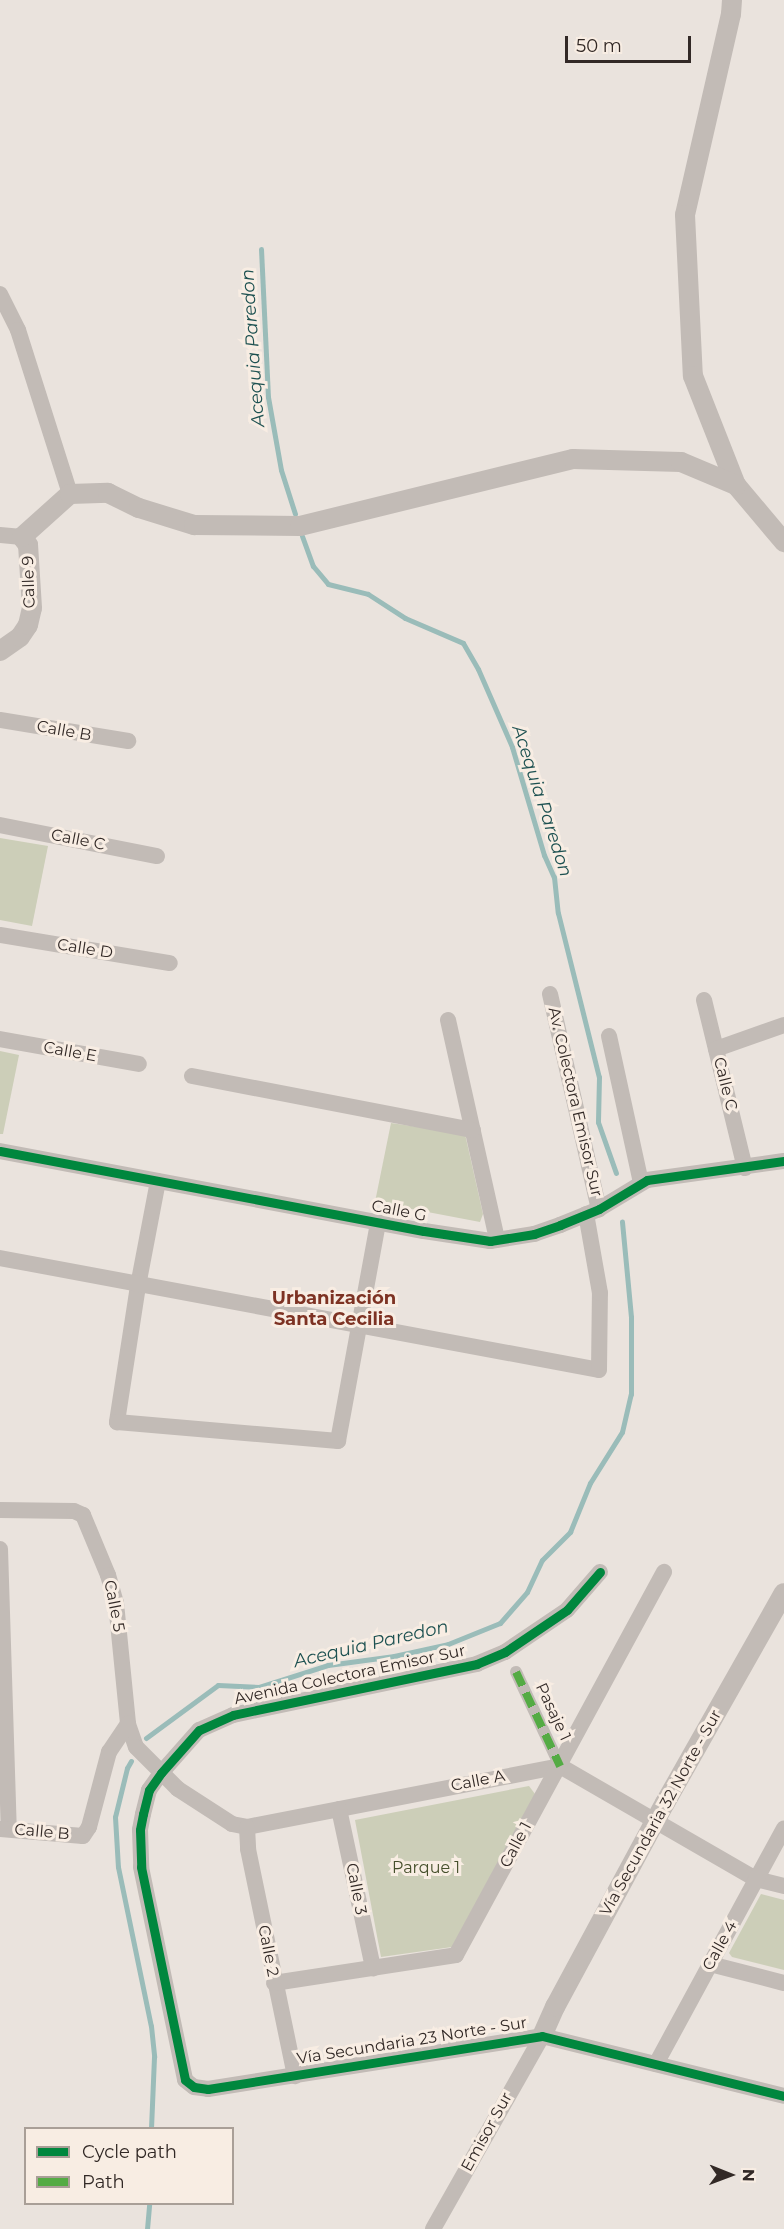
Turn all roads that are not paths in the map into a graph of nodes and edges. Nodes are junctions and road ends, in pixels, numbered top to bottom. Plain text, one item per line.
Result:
1 (732, 0) edge
2 (0, 294) edge
3 (736, 485) junction
4 (70, 494) junction
5 (0, 535) edge
6 (22, 537) junction
7 (784, 542) edge
8 (0, 651) edge
9 (0, 720) edge
10 (128, 741) dead end
11 (0, 825) edge
12 (157, 856) dead end
13 (0, 935) edge
14 (170, 963) dead end
15 (550, 994) dead end
16 (704, 1000) dead end
17 (448, 1020) dead end
18 (784, 1025) edge
19 (609, 1036) dead end
20 (0, 1039) edge
21 (716, 1049) junction
22 (139, 1064) dead end
23 (192, 1076) dead end
24 (472, 1130) junction
25 (0, 1151) edge
26 (784, 1161) edge
27 (745, 1168) junction
28 (158, 1181) junction
29 (641, 1183) junction
30 (593, 1212) junction
31 (378, 1223) junction
32 (497, 1240) junction
33 (0, 1258) edge
34 (138, 1286) junction
35 (359, 1325) junction
36 (0, 1510) edge
37 (0, 1549) edge
38 (600, 1572) dead end
39 (664, 1572) dead end
40 (784, 1593) edge
41 (516, 1672) dead end
42 (128, 1724) junction
43 (560, 1766) junction
44 (161, 1773) junction
45 (339, 1809) junction
46 (656, 1823) junction
47 (247, 1827) junction
48 (784, 1828) edge
49 (4, 1829) edge
50 (756, 1879) junction
51 (784, 1886) edge
52 (710, 1964) junction
53 (374, 1968) junction
54 (274, 1983) junction
55 (784, 1983) edge
56 (542, 2036) junction
57 (656, 2064) junction
58 (295, 2076) junction
59 (185, 2080) joint
60 (784, 2096) edge
61 (433, 2229) edge

1 - 3 street
2 - 4 street
3 - 4 street
3 - 7 street
4 - 6 street
5 - 6 street
6 - 8 street, Calle 9
9 - 10 street, Calle B
11 - 12 street, Calle C
13 - 14 street, Calle D
15 - 30 street, Av. Colectora Emisor Sur
16 - 21 street, Calle C
17 - 24 street
18 - 21 street
19 - 29 street
20 - 22 street, Calle E
21 - 27 street, Calle C
23 - 24 street
24 - 32 street
25 - 28 street, Calle G
26 - 27 street, Calle G
27 - 29 street, Calle G
28 - 31 street, Calle G
28 - 34 street
29 - 30 street, Calle G
30 - 32 street, Calle G
30 - 35 street, Av. Colectora Emisor Sur
31 - 32 street, Calle G
31 - 35 street
33 - 34 street
34 - 35 street
34 - 35 street
36 - 42 street, Calle 5
37 - 49 street
38 - 44 street, Avenida Colectora Emisor Sur
39 - 43 street, Calle 1
40 - 46 street, Vía Secundaria 32 Norte - Sur
41 - 43 street, Pasaje 1
42 - 44 street, Calle 5
42 - 49 street, Calle B
43 - 45 street, Calle A
43 - 46 street
43 - 53 street, Calle 1
44 - 47 street
44 - 59 street, Avenida Colectora Emisor Sur
45 - 47 street, Calle A
45 - 53 street, Calle 3
46 - 50 street
46 - 56 street, Vía Secundaria 32 Norte - Sur
47 - 54 street, Calle 2
48 - 50 street, Calle 4
50 - 51 street
50 - 52 street, Calle 4
52 - 55 street
52 - 57 street, Calle 4
53 - 54 street, Calle 1
54 - 58 street, Calle 2
56 - 57 street, Vía Secundaria 23 Norte - Sur
56 - 58 street, Vía Secundaria 23 Norte - Sur
56 - 61 street, Emisor Sur
57 - 60 street, Vía Secundaria 23 Norte - Sur
58 - 59 street, Vía Secundaria 23 Norte - Sur

